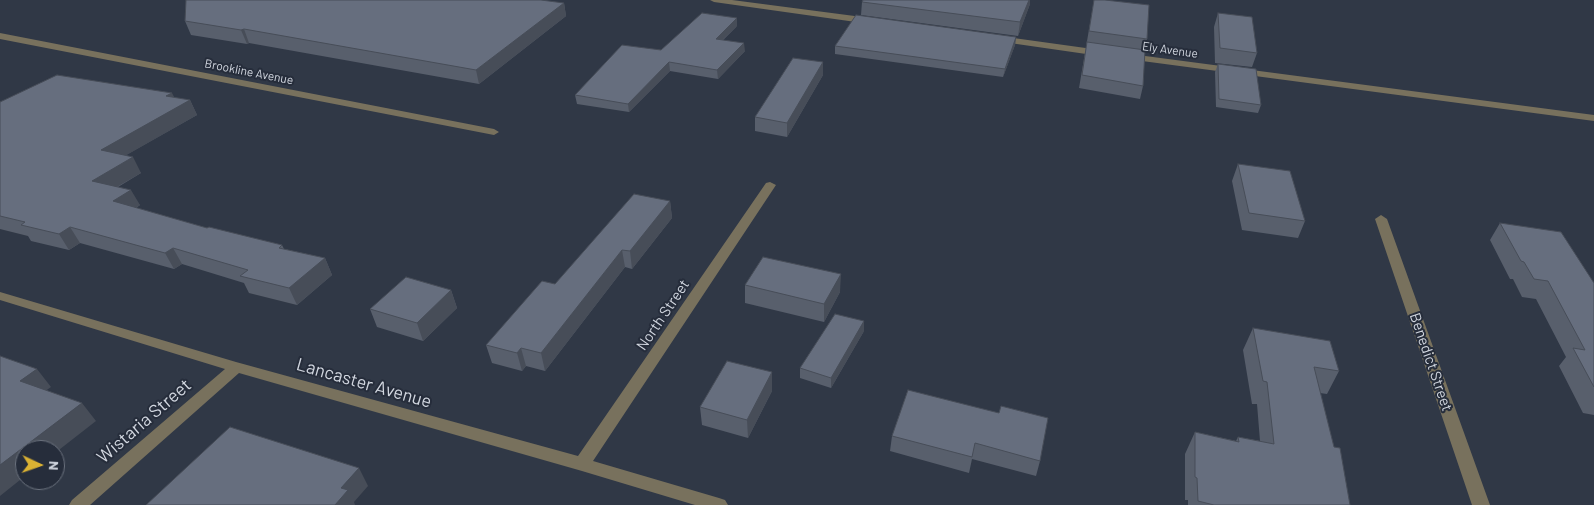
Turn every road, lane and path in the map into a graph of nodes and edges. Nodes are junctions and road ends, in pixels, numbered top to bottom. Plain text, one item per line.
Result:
1 (714, 0) edge
2 (878, 22) edge
3 (0, 36) edge
4 (986, 37) edge
5 (1594, 118) edge
6 (494, 132) dead end
7 (770, 185) dead end
8 (1381, 219) dead end
9 (0, 296) edge
10 (236, 367) junction
11 (582, 464) junction
12 (78, 505) edge
13 (719, 505) edge
14 (1481, 505) edge

1 - 2 street
3 - 6 street, Brookline Avenue
4 - 5 street, Ely Avenue
7 - 11 street, North Street
8 - 14 street, Benedict Street
9 - 10 street, Lancaster Avenue
10 - 11 street, Lancaster Avenue
10 - 12 street, Wistaria Street
11 - 13 street, Lancaster Avenue

